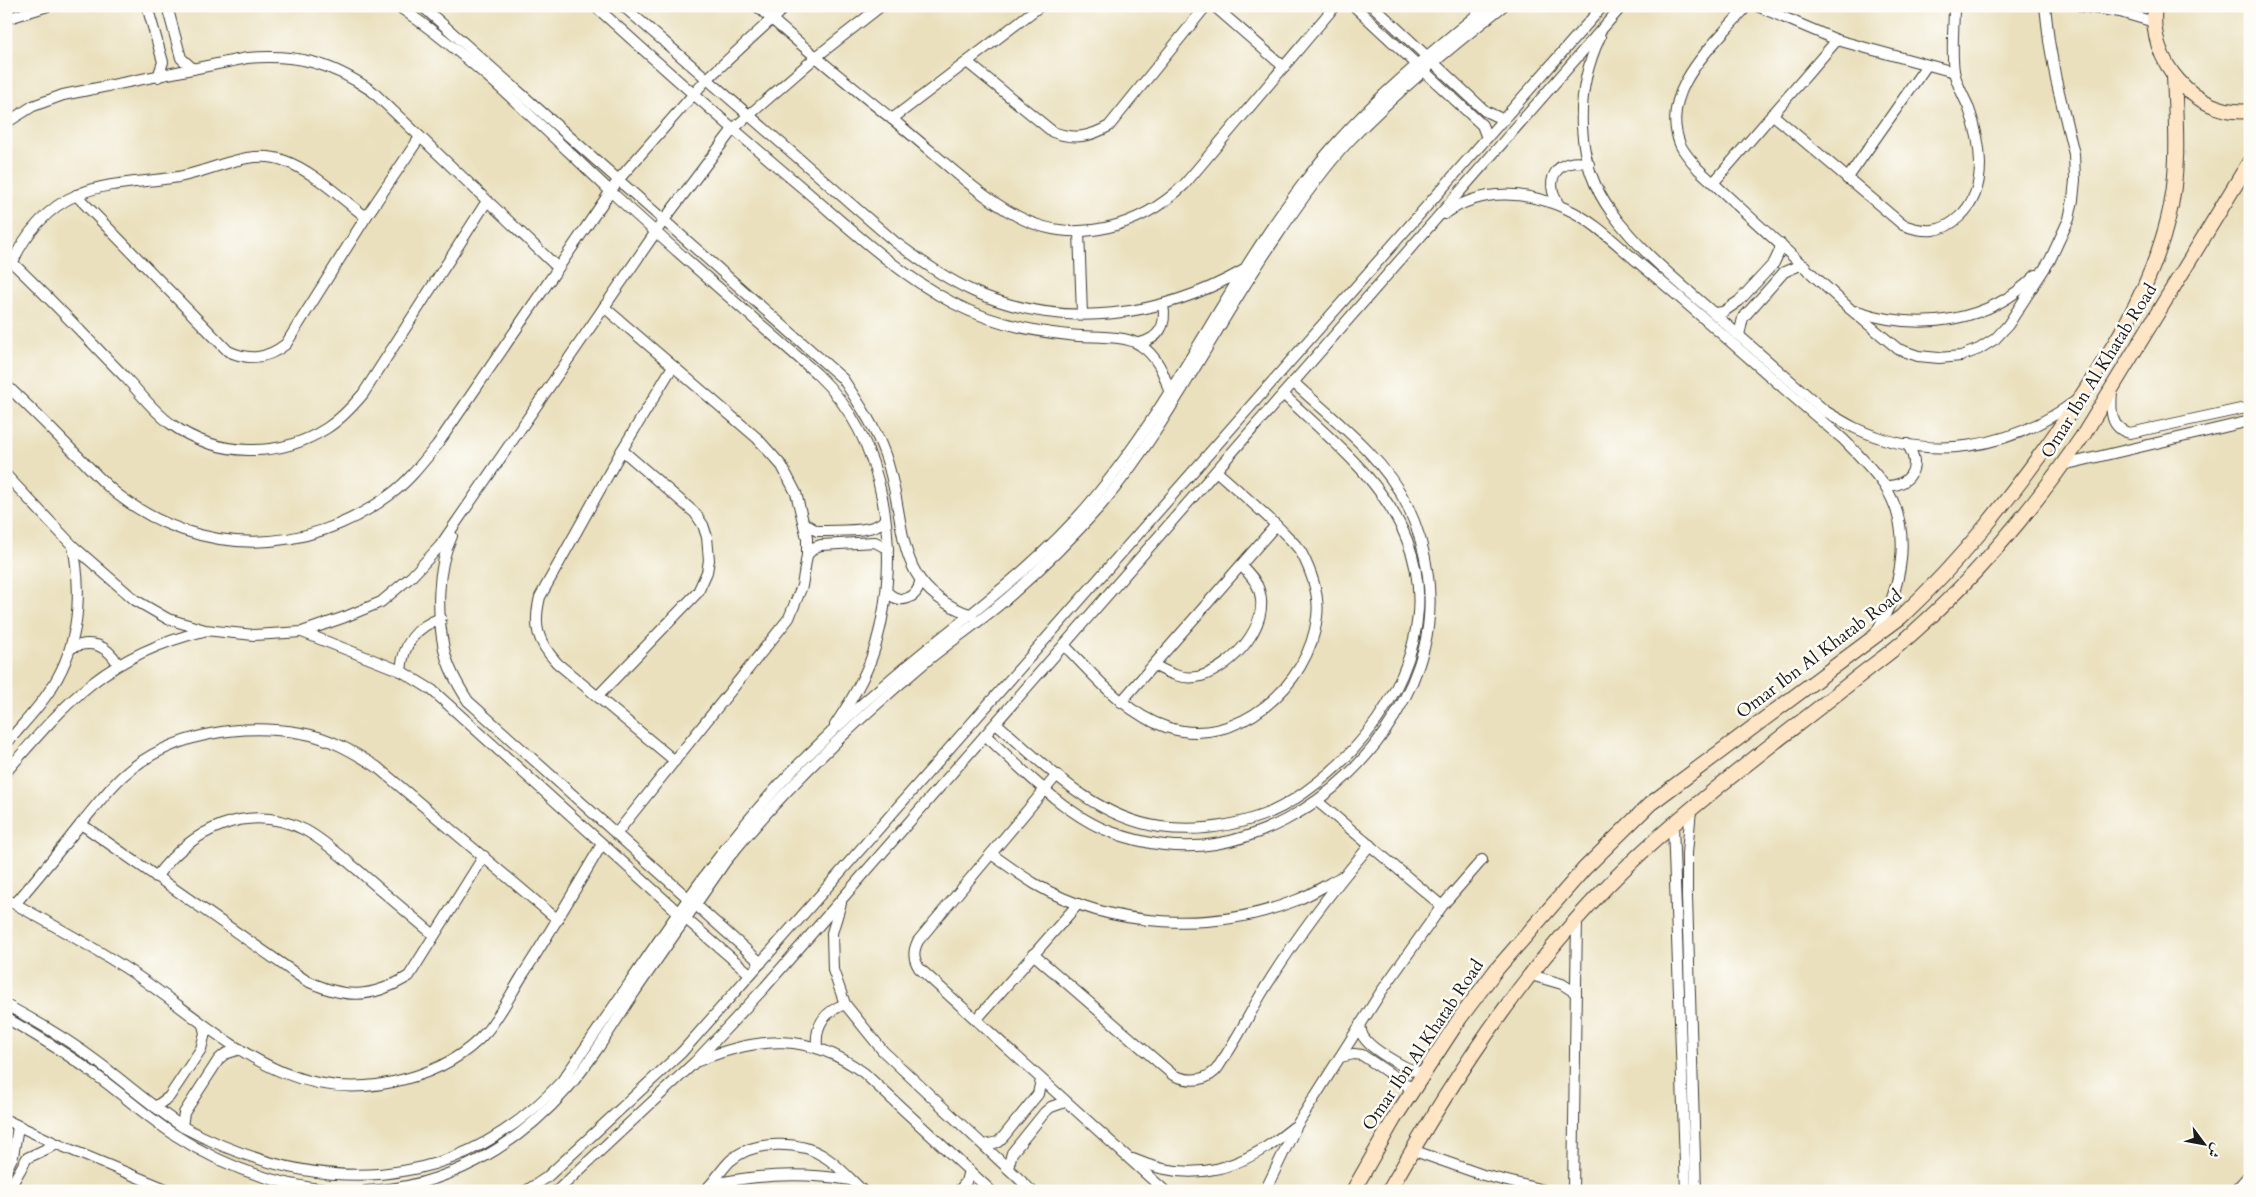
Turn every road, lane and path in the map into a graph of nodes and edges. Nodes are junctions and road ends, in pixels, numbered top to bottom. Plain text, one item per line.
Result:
1 (48, 6) edge
2 (147, 6) edge
3 (167, 6) edge
4 (398, 6) edge
5 (422, 6) edge
6 (595, 6) edge
7 (622, 6) edge
8 (757, 6) edge
9 (786, 6) edge
10 (881, 6) edge
11 (1040, 6) edge
12 (1206, 6) edge
13 (1214, 6) edge
14 (1335, 6) edge
15 (1354, 6) edge
16 (1373, 6) edge
17 (1488, 6) edge
18 (1503, 6) edge
19 (1603, 6) edge
20 (1622, 6) edge
21 (1747, 6) edge
22 (1757, 6) edge
23 (1954, 6) edge
24 (2045, 6) edge
25 (2081, 6) edge
26 (2155, 6) edge
27 (9, 14) edge
28 (1613, 18) junction
29 (771, 19) junction
30 (2154, 22) junction
31 (1837, 40) junction
32 (816, 57) junction
33 (1431, 60) junction
34 (968, 62) junction
35 (1927, 65) junction
36 (1284, 67) junction
37 (193, 69) junction
38 (1421, 69) junction
39 (1954, 72) junction
40 (2174, 76) junction
41 (158, 77) junction
42 (706, 80) junction
43 (692, 94) junction
44 (2250, 110) edge
45 (1772, 114) junction
46 (747, 115) junction
47 (892, 119) junction
48 (1504, 120) junction
49 (6, 123) edge
50 (733, 129) junction
51 (420, 137) junction
52 (1487, 138) junction
53 (2250, 161) edge
54 (1589, 164) junction
55 (619, 179) junction
56 (1847, 179) junction
57 (1714, 182) junction
58 (610, 191) junction
59 (76, 195) junction
60 (487, 200) junction
61 (1559, 205) junction
62 (366, 217) junction
63 (664, 220) junction
64 (1434, 222) junction
65 (1079, 231) junction
66 (656, 232) junction
67 (1780, 243) junction
68 (9, 260) edge
69 (2050, 260) junction
70 (1805, 266) junction
71 (557, 267) junction
72 (1245, 269) junction
73 (1163, 305) junction
74 (604, 306) junction
75 (1850, 309) junction
76 (1714, 313) junction
77 (1082, 314) junction
78 (1739, 335) junction
79 (1139, 344) junction
80 (673, 366) junction
81 (1293, 382) junction
82 (6, 384) edge
83 (2112, 389) junction
84 (1169, 391) junction
85 (1283, 394) junction
86 (2081, 398) junction
87 (2250, 408) edge
88 (2250, 421) edge
89 (1907, 444) junction
90 (622, 450) junction
91 (2063, 465) junction
92 (1216, 471) junction
93 (6, 474) edge
94 (1885, 486) junction
95 (462, 513) junction
96 (885, 519) junction
97 (805, 524) junction
98 (1276, 525) junction
99 (73, 546) junction
100 (888, 549) junction
101 (807, 555) junction
102 (1241, 565) junction
103 (920, 582) junction
104 (887, 592) junction
105 (972, 615) junction
106 (441, 618) junction
107 (205, 630) junction
108 (302, 632) junction
109 (1872, 639) junction
110 (1064, 644) junction
111 (71, 648) junction
112 (118, 664) junction
113 (1154, 665) junction
114 (401, 671) junction
115 (598, 696) junction
116 (1121, 702) junction
117 (996, 723) junction
118 (985, 735) junction
119 (824, 740) junction
120 (6, 744) edge
121 (675, 761) junction
122 (6, 772) edge
123 (1057, 775) junction
124 (1044, 789) junction
125 (1317, 801) junction
126 (1691, 809) junction
127 (81, 824) junction
128 (1672, 825) junction
129 (616, 834) junction
130 (602, 844) junction
131 (1370, 845) junction
132 (991, 854) junction
133 (484, 856) junction
134 (722, 859) junction
135 (1482, 860) dead end
136 (1345, 875) junction
137 (156, 877) junction
138 (842, 898) junction
139 (11, 902) edge
140 (692, 902) junction
141 (1078, 904) junction
142 (1442, 906) junction
143 (682, 916) junction
144 (1577, 918) junction
145 (558, 920) junction
146 (434, 935) junction
147 (665, 941) junction
148 (1033, 954) junction
149 (761, 963) junction
150 (750, 974) junction
151 (1532, 975) junction
152 (1576, 992) junction
153 (845, 1004) junction
154 (6, 1005) edge
155 (6, 1018) edge
156 (976, 1020) junction
157 (204, 1024) junction
158 (1360, 1024) junction
159 (817, 1047) junction
160 (240, 1049) junction
161 (1340, 1057) junction
162 (694, 1062) junction
163 (1424, 1072) junction
164 (1041, 1080) junction
165 (1411, 1093) junction
166 (1065, 1102) junction
167 (155, 1107) junction
168 (6, 1120) edge
169 (1296, 1125) junction
170 (182, 1126) junction
171 (18, 1127) junction
172 (57, 1144) junction
173 (984, 1146) junction
174 (1412, 1150) junction
175 (1123, 1154) junction
176 (1008, 1168) junction
177 (6, 1170) edge
178 (968, 1170) junction
179 (2250, 1174) edge
180 (850, 1180) junction
181 (707, 1188) edge
182 (989, 1189) edge
183 (8, 1191) edge
184 (171, 1191) edge
185 (336, 1191) edge
186 (366, 1191) edge
187 (526, 1191) edge
188 (557, 1191) edge
189 (863, 1191) edge
190 (959, 1191) edge
191 (975, 1191) edge
192 (1032, 1191) edge
193 (1164, 1191) edge
194 (1265, 1191) edge
195 (1352, 1191) edge
196 (1389, 1191) edge
197 (1547, 1191) edge
198 (1573, 1191) edge
199 (1686, 1191) edge
200 (1696, 1191) edge
201 (2235, 1191) edge

1 - 27 street
2 - 41 street
3 - 37 street
4 - 58 street
5 - 55 street
6 - 43 street
7 - 42 street
8 - 29 street
9 - 29 street
10 - 32 street
11 - 34 street
12 - 34 street
13 - 36 street
14 - 36 street
15 - 38 street
16 - 33 street
17 - 33 street
18 - 33 street
19 - 48 street
20 - 28 street
21 - 57 street
22 - 31 street
23 - 39 street
24 - 69 street
25 - 30 street
26 - 30 street
28 - 54 street
28 - 64 street
29 - 32 street
29 - 42 street
30 - 40 street
31 - 35 street
31 - 45 street
32 - 46 street
32 - 47 street
33 - 38 street
33 - 48 street
34 - 47 street
35 - 39 street
35 - 56 street
36 - 65 street
37 - 41 street
37 - 51 street
38 - 52 street
38 - 72 street
38 - 134 street
39 - 56 street
40 - 44 street
40 - 86 street, Omar Ibn Al Khatab Road
41 - 49 street
42 - 43 street
42 - 46 street
43 - 50 street
43 - 55 street
45 - 56 street
45 - 57 street
46 - 50 street
46 - 77 street
47 - 65 street
48 - 52 street
50 - 63 street
50 - 79 street
51 - 60 street
51 - 62 street
52 - 149 street
53 - 83 street, Omar Ibn Al Khatab Road
54 - 61 street
54 - 76 street
55 - 58 street
55 - 63 street
57 - 67 street
58 - 66 street
58 - 71 street
59 - 62 street
59 - 62 street
59 - 68 street
60 - 68 street
60 - 71 street
61 - 64 street
61 - 94 street
63 - 66 street
63 - 103 street
64 - 81 street
65 - 77 street
66 - 74 street
66 - 96 street
67 - 70 street
67 - 76 street
69 - 75 street
69 - 75 street
70 - 75 street
70 - 78 street
71 - 82 street
72 - 73 street
72 - 84 street
73 - 77 street
73 - 79 street
74 - 80 street
74 - 95 street
76 - 78 street
78 - 89 street
79 - 84 street
80 - 90 street
80 - 97 street
81 - 85 street
81 - 125 street
83 - 87 street
83 - 91 street, Omar Ibn Al Khatab Road
84 - 105 street
85 - 92 street
85 - 123 street
86 - 89 street
86 - 109 street, Omar Ibn Al Khatab Road
88 - 91 street
89 - 94 street
90 - 115 street
90 - 115 street
91 - 126 street, Omar Ibn Al Khatab Road
92 - 98 street
92 - 110 street
93 - 99 street
94 - 109 street
95 - 106 street
95 - 108 street
96 - 97 street
96 - 100 street
97 - 101 street
98 - 102 street
98 - 116 street
99 - 107 street
99 - 111 street
100 - 101 street
100 - 104 street
101 - 121 street
102 - 113 street
102 - 113 street
103 - 104 street
103 - 105 street
104 - 119 street
105 - 119 street
106 - 114 street
106 - 129 street
107 - 108 street
107 - 112 street
108 - 114 street
109 - 163 street, Omar Ibn Al Khatab Road
110 - 116 street
110 - 117 street
111 - 112 street
111 - 120 street
112 - 122 street
113 - 116 street
114 - 130 street
115 - 121 street
117 - 118 street
117 - 123 street
118 - 124 street
118 - 138 street
119 - 134 street
121 - 129 street
123 - 124 street
124 - 125 street
124 - 132 street
125 - 131 street
126 - 128 street, Omar Ibn Al Khatab Road
126 - 200 street
127 - 133 street
127 - 137 street
127 - 139 street
128 - 144 street, Omar Ibn Al Khatab Road
128 - 199 street
129 - 140 street
130 - 143 street
130 - 145 street
131 - 136 street
131 - 142 street
132 - 141 street
132 - 156 street
133 - 145 street
133 - 146 street
134 - 140 street
135 - 142 street
136 - 141 street
136 - 148 street
137 - 146 street
137 - 146 street
138 - 153 street
138 - 162 street
139 - 157 street
140 - 143 street
140 - 149 street
141 - 148 street
142 - 158 street
143 - 147 street
143 - 150 street
144 - 151 street, Omar Ibn Al Khatab Road
144 - 152 street
145 - 160 street
147 - 170 street
147 - 186 street
148 - 156 street
149 - 150 street
150 - 187 street
151 - 152 street
151 - 174 street, Omar Ibn Al Khatab Road
152 - 198 street
153 - 159 street
153 - 173 street
154 - 167 street
155 - 185 street
156 - 164 street
157 - 160 street
157 - 167 street
158 - 161 street
158 - 163 street
159 - 162 street
159 - 178 street
160 - 170 street
161 - 165 street
161 - 169 street
162 - 188 street
163 - 165 street, Omar Ibn Al Khatab Road
164 - 166 street
164 - 173 street
165 - 195 street, Omar Ibn Al Khatab Road
166 - 175 street
166 - 176 street
167 - 170 street
168 - 171 street
169 - 175 street
169 - 194 street
171 - 172 street
171 - 177 street
172 - 183 street
172 - 184 street
173 - 176 street
174 - 196 street, Omar Ibn Al Khatab Road
174 - 197 street
175 - 193 street
176 - 192 street
178 - 182 street
178 - 190 street
179 - 201 street
180 - 181 street
180 - 181 street
180 - 189 street
182 - 191 street

